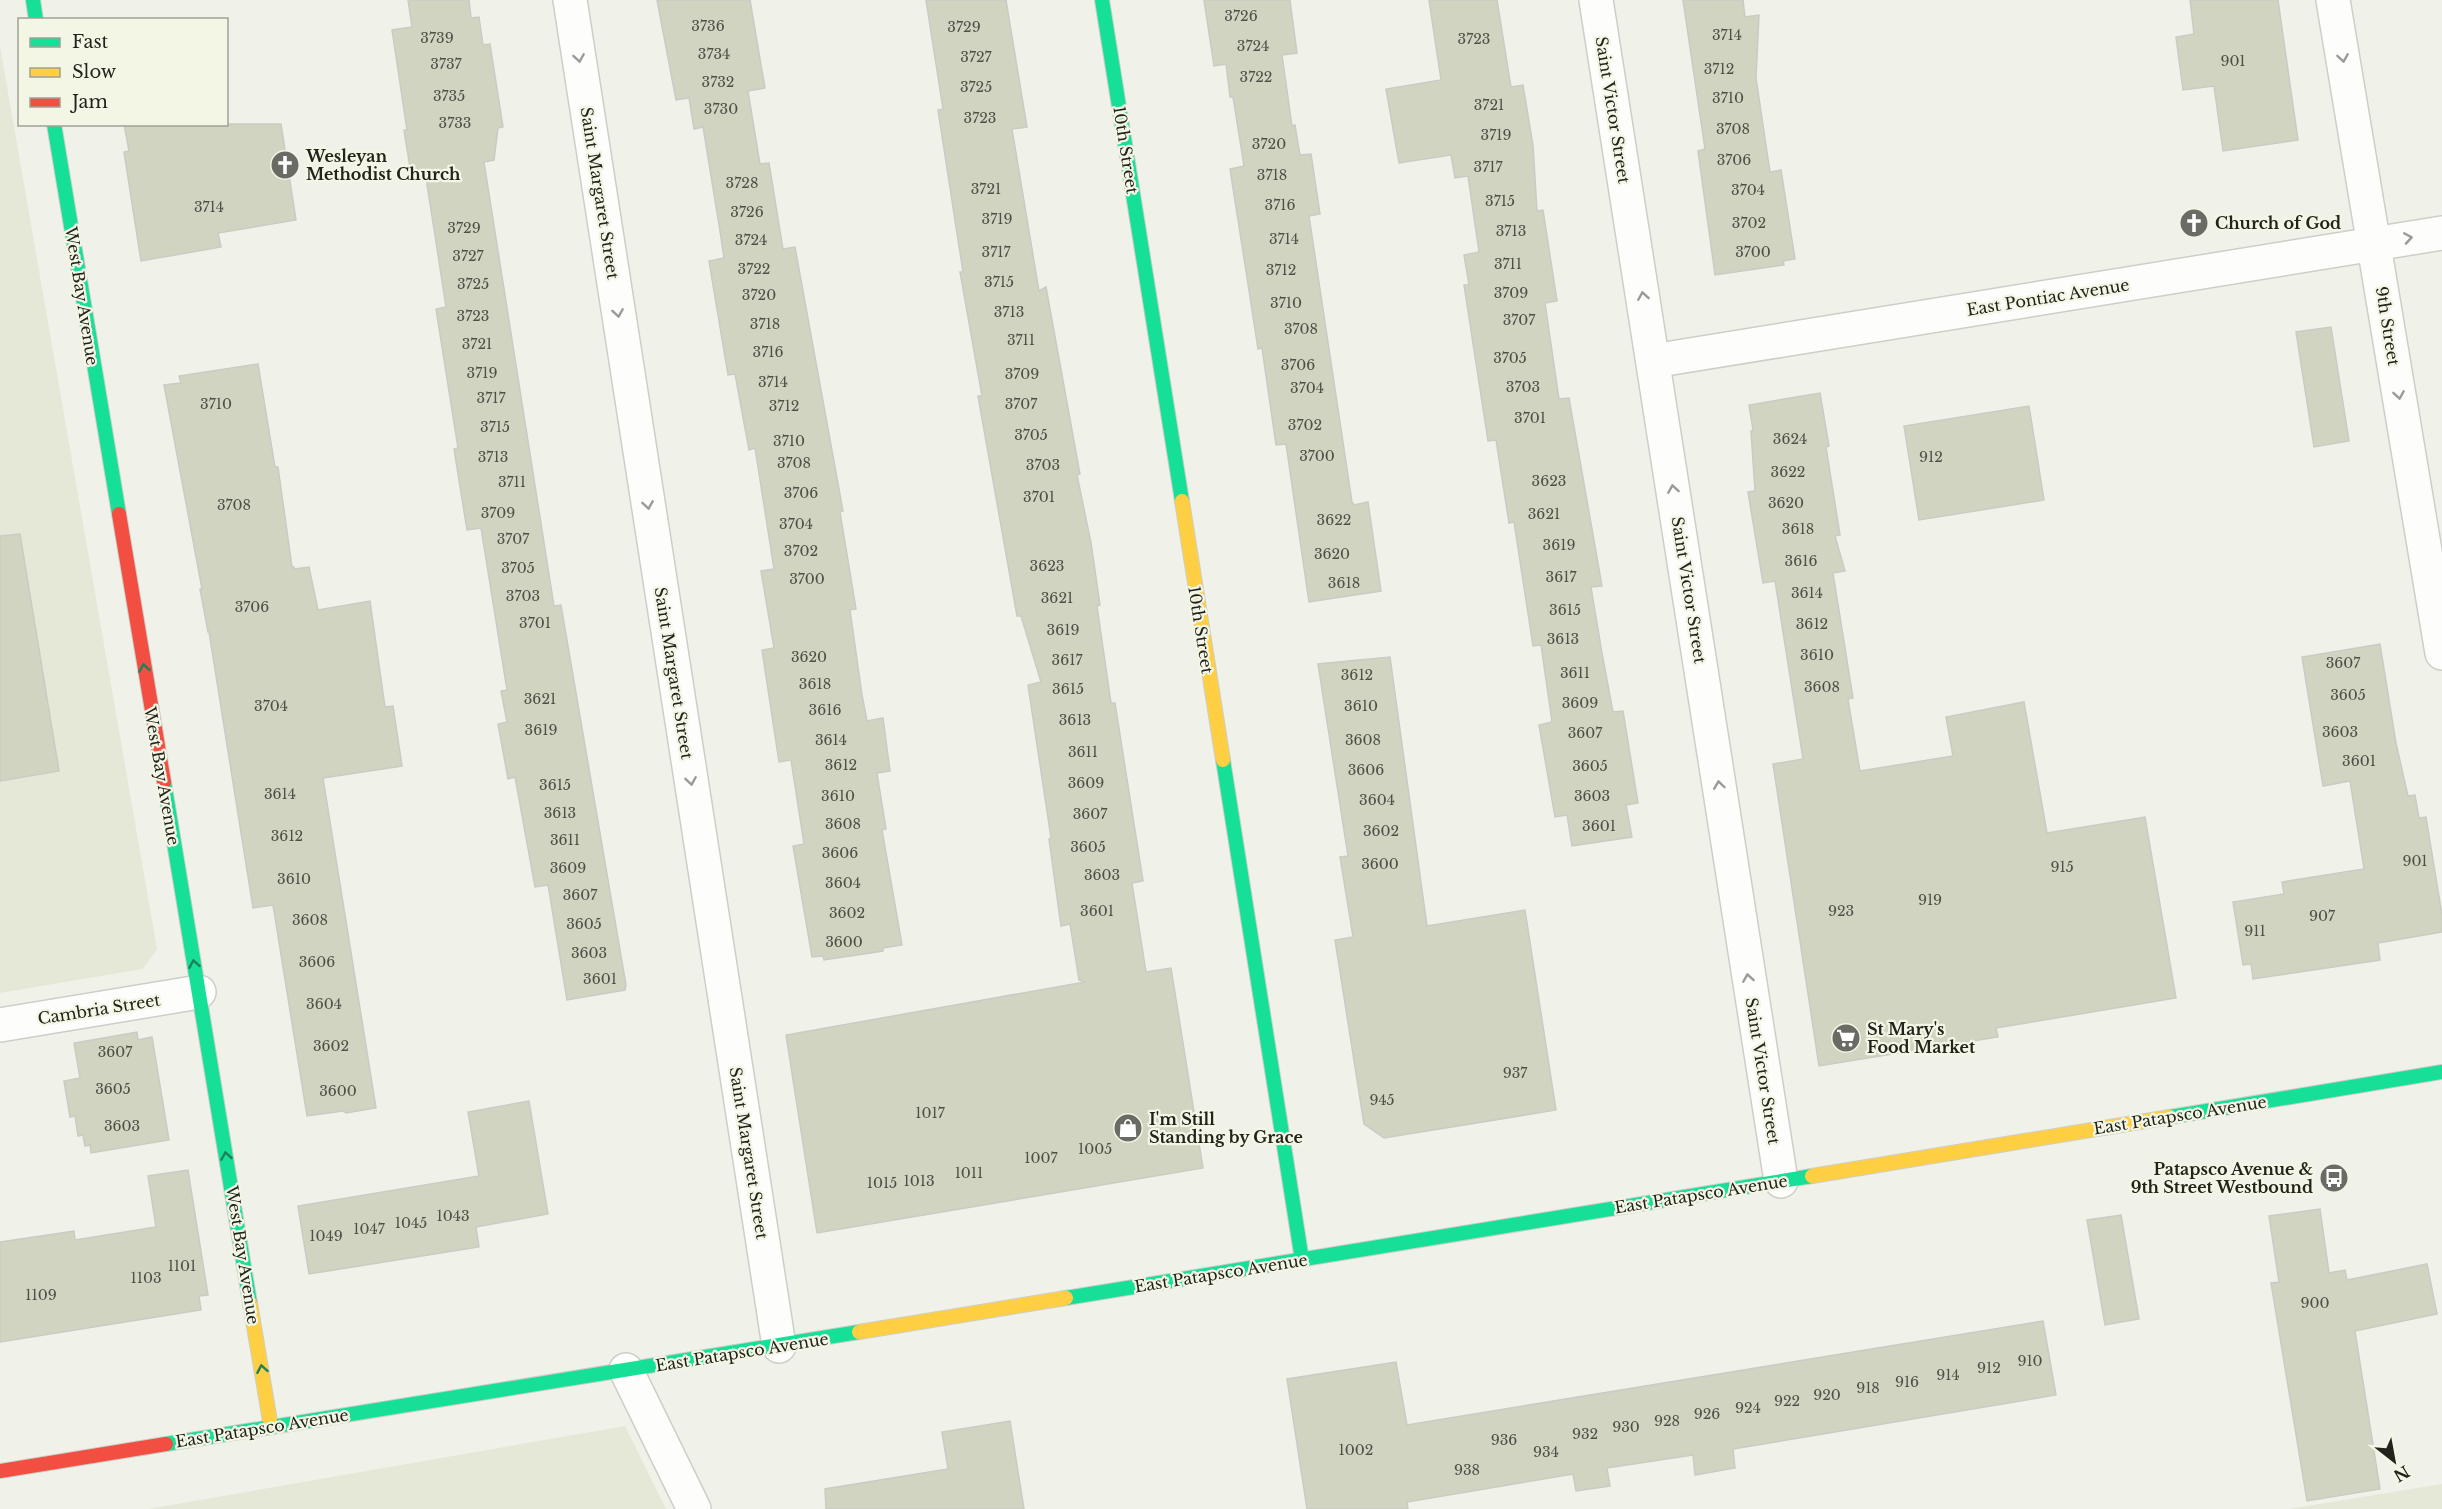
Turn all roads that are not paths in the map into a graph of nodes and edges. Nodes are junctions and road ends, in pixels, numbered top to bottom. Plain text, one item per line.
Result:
1 (33, 0) edge
2 (570, 0) edge
3 (1102, 0) edge
4 (1596, 0) edge
5 (2333, 0) edge
6 (36, 18) edge
7 (54, 126) edge
8 (2442, 233) edge
9 (2374, 244) junction
10 (1653, 361) junction
11 (2442, 653) edge
12 (199, 992) junction
13 (0, 1025) edge
14 (2442, 1072) edge
15 (1780, 1181) junction
16 (1302, 1260) junction
17 (779, 1346) junction
18 (626, 1370) junction
19 (271, 1427) junction
20 (0, 1471) edge
21 (694, 1509) edge

1 - 6 street
2 -> 17 street, Saint Margaret Street
3 - 16 street, 10th Street
10 -> 4 street, Saint Victor Street
5 -> 9 street, 9th Street
12 -> 7 street, West Bay Avenue
9 -> 8 street, East Pontiac Avenue
9 - 10 street, East Pontiac Avenue
9 -> 11 street, 9th Street
15 -> 10 street, Saint Victor Street
12 - 13 street, Cambria Street
19 -> 12 street, West Bay Avenue
14 - 15 street, East Patapsco Avenue
15 - 16 street, East Patapsco Avenue
16 - 17 street, East Patapsco Avenue
17 - 18 street, East Patapsco Avenue
18 - 19 street, East Patapsco Avenue
18 - 21 street
19 - 20 street, East Patapsco Avenue

